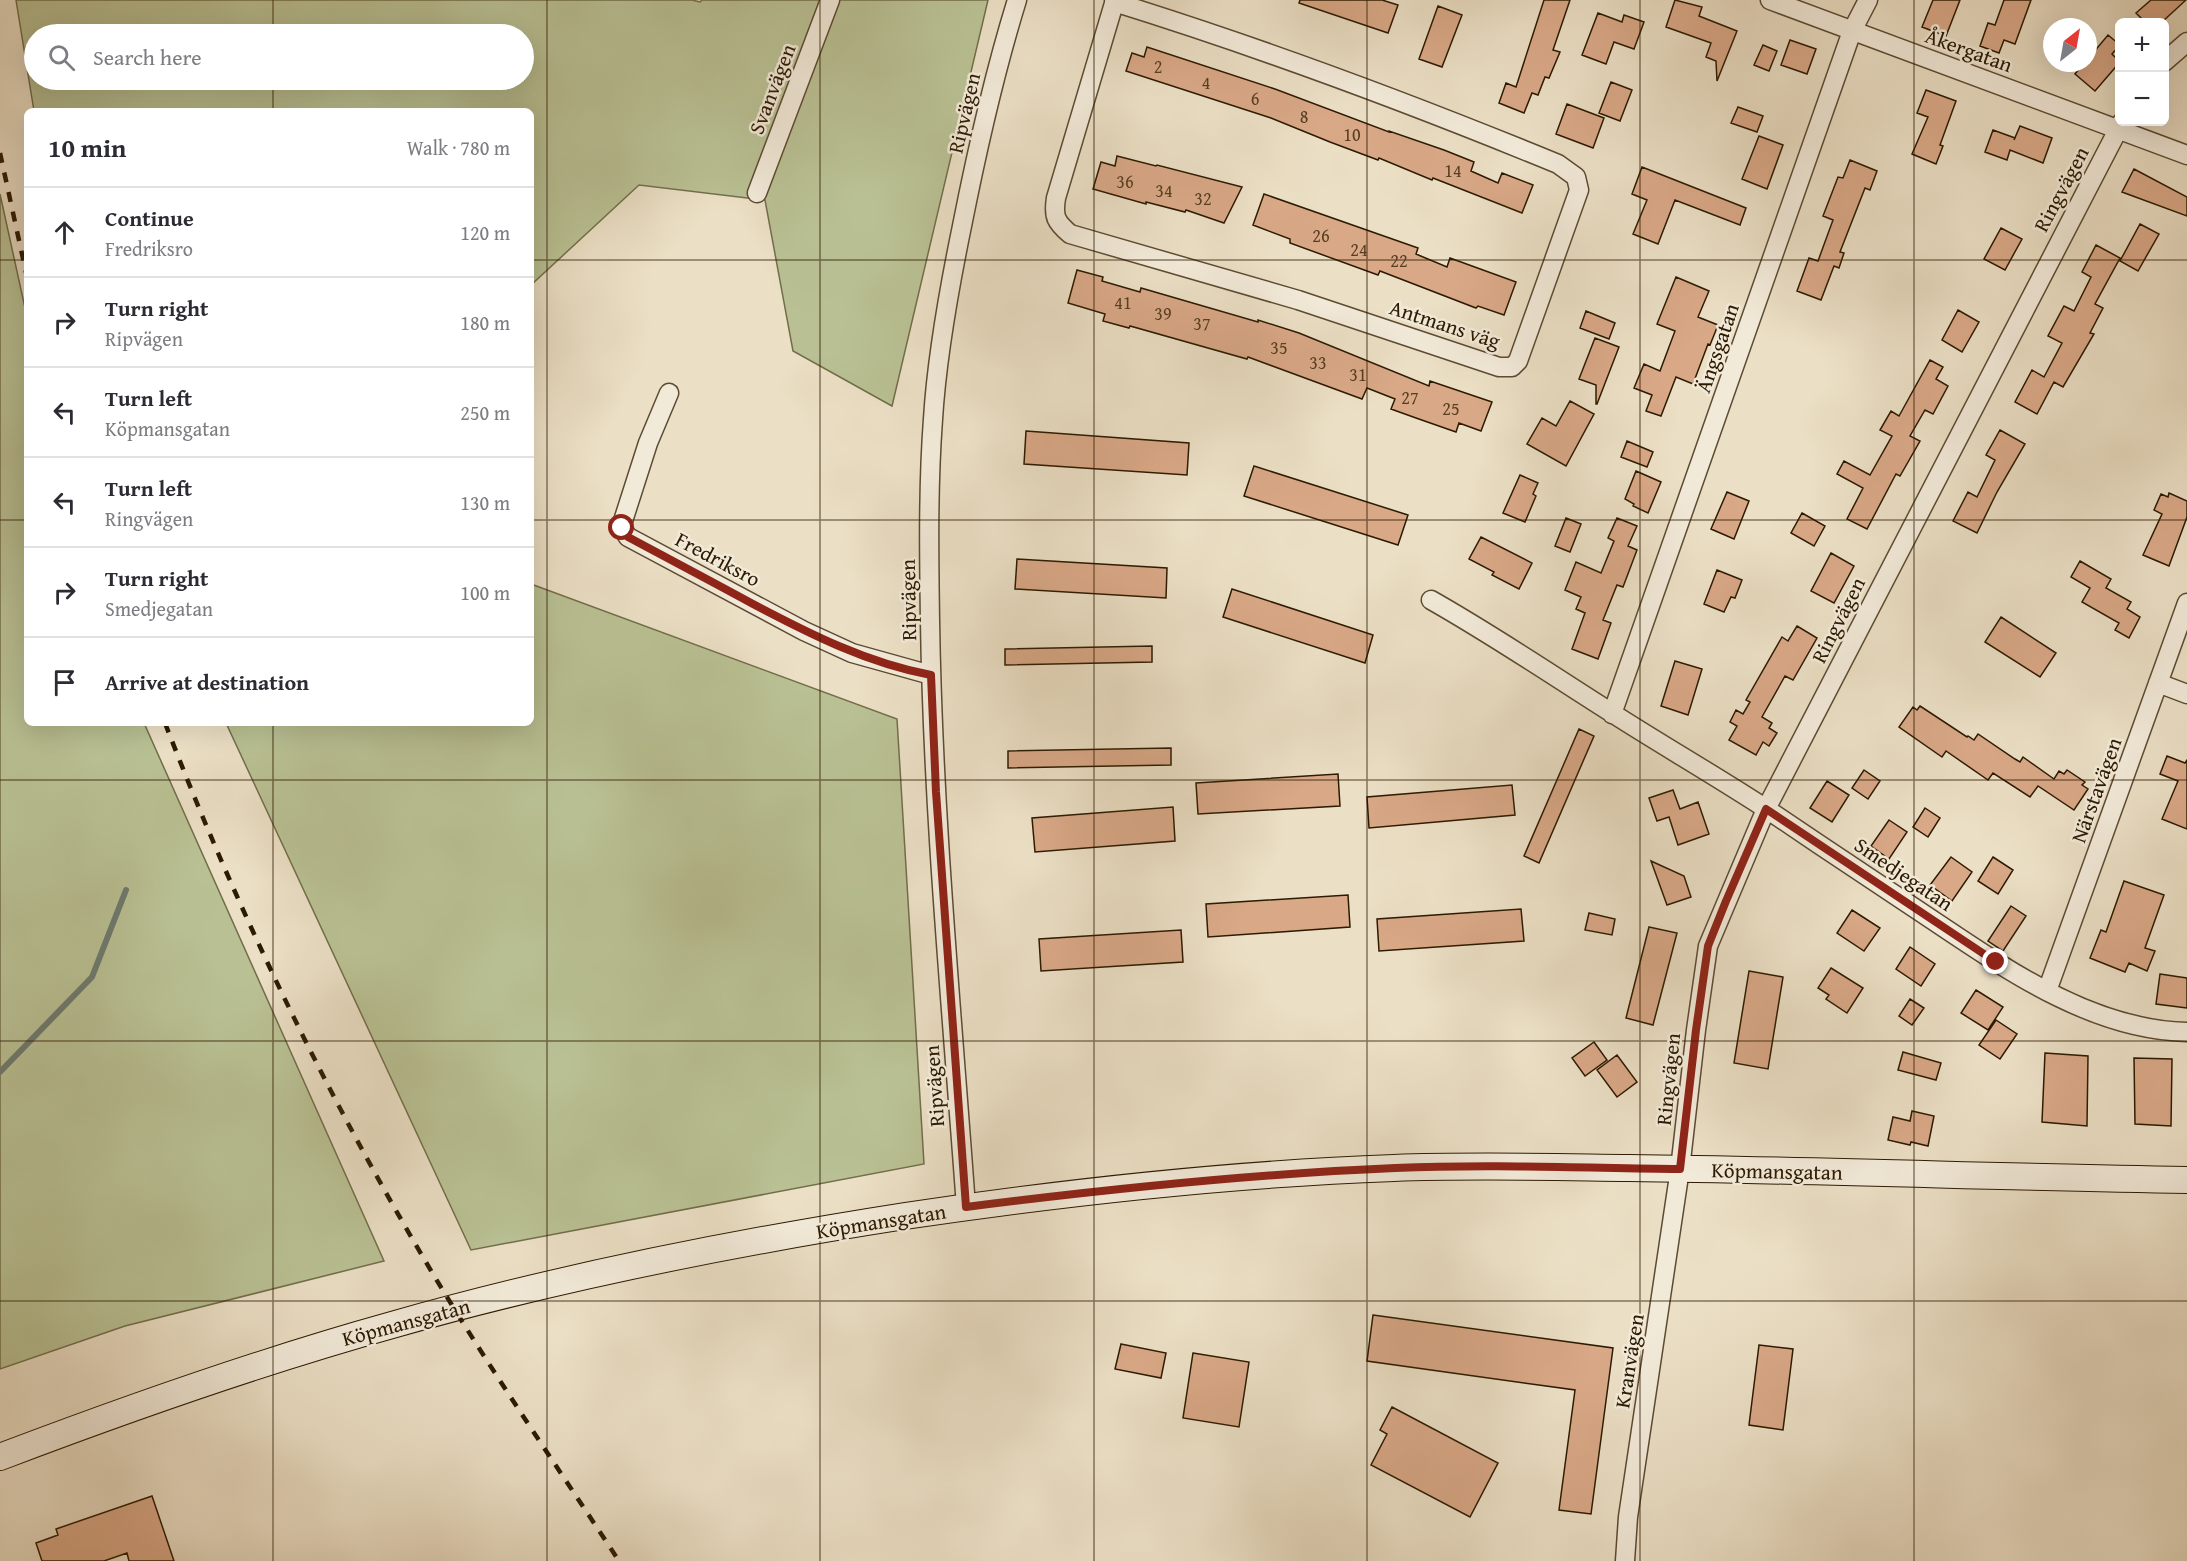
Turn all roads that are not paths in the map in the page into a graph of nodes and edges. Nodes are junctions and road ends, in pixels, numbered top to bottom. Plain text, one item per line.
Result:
1 (830, 0) edge
2 (1017, 0) edge
3 (1770, 0) edge
4 (1869, 0) edge
5 (1114, 1) edge
6 (1851, 31) junction
7 (2187, 42) edge
8 (2169, 58) edge
9 (2115, 123) edge
10 (2119, 126) edge
11 (2122, 126) edge
12 (2187, 155) edge
13 (757, 193) dead end
14 (669, 393) dead end
15 (1431, 600) dead end
16 (2187, 603) edge
17 (931, 675) junction
18 (2158, 683) junction
19 (2187, 693) edge
20 (1612, 714) junction
21 (1766, 809) junction
22 (2047, 991) junction
23 (2187, 1032) edge
24 (1680, 1169) junction
25 (2187, 1180) edge
26 (966, 1207) junction
27 (0, 1457) edge
28 (1625, 1561) edge

1 - 13 street, Svanvägen
2 - 17 street, Ripvägen
3 - 6 street, Åkergatan
4 - 6 street, Ängsgatan
5 - 5 street, Antmans väg
6 - 9 street, Åkergatan
6 - 20 street, Ängsgatan
7 - 8 street
10 - 21 street, Ringvägen
11 - 12 street, Åkergatan
14 - 17 street, Fredriksro
15 - 20 street, Smedjegatan
16 - 18 street, Närstavägen
17 - 26 street, Ripvägen
18 - 19 street
18 - 22 street, Närstavägen
20 - 21 street, Smedjegatan
21 - 22 street, Smedjegatan
21 - 24 street, Ringvägen
22 - 23 street, Smedjegatan
24 - 25 street, Köpmansgatan
24 - 26 street, Köpmansgatan
24 - 28 street, Kranvägen
26 - 27 street, Köpmansgatan

